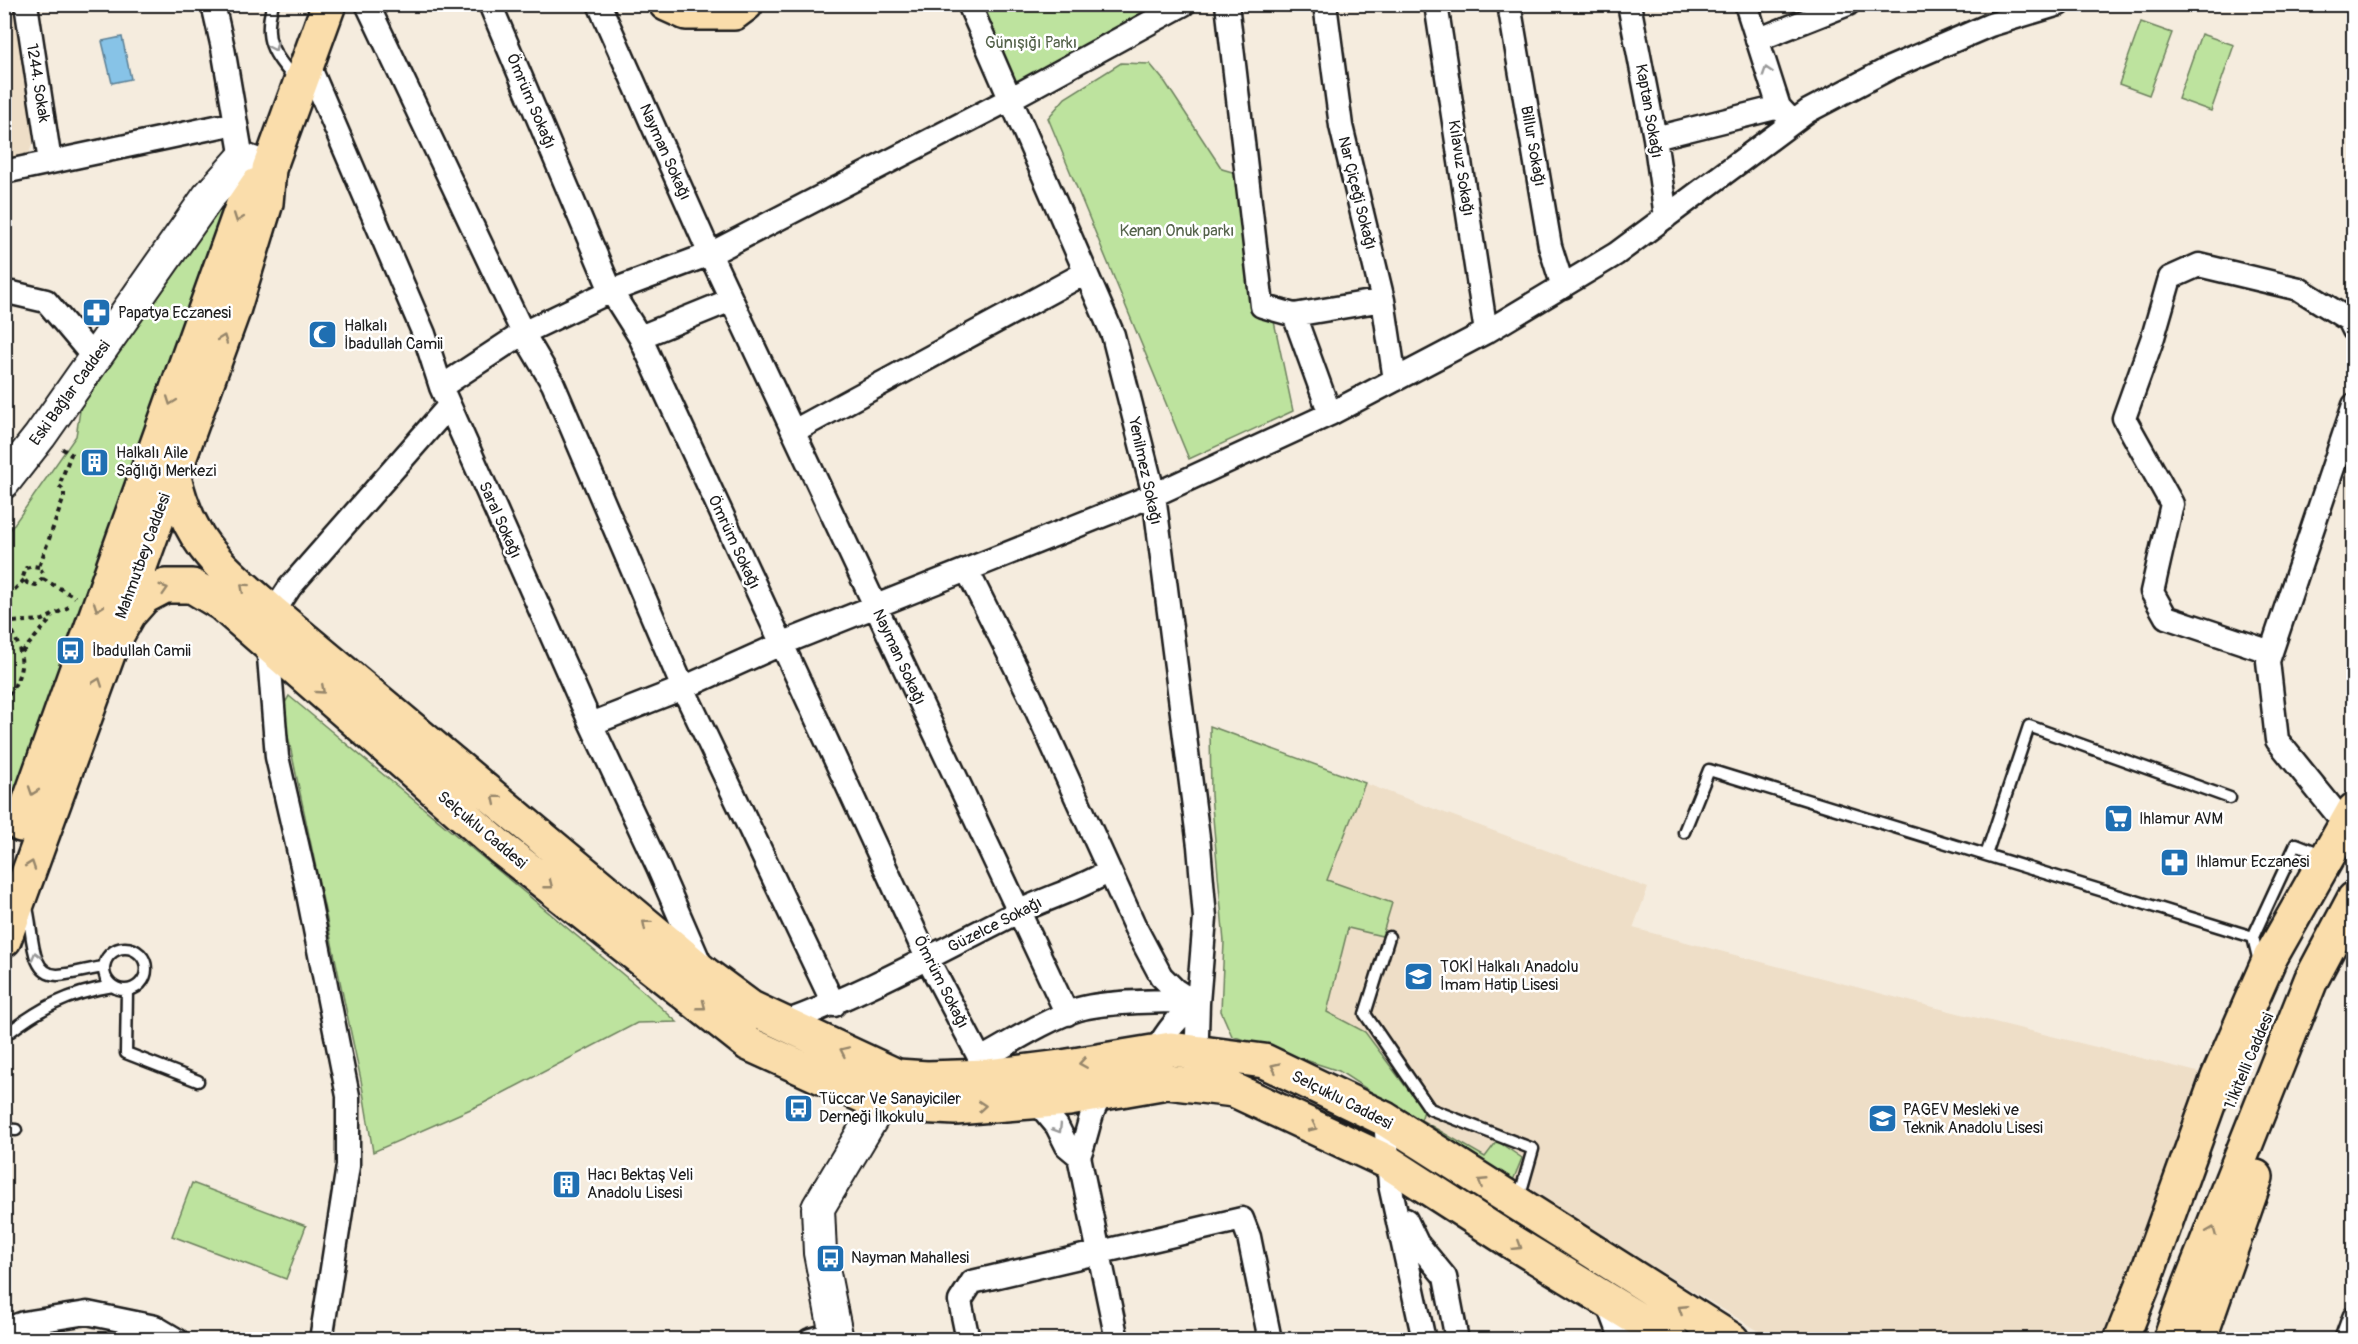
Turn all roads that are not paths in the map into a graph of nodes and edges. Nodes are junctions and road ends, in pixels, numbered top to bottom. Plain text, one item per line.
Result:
1 (26, 4) edge
2 (213, 4) edge
3 (273, 4) edge
4 (329, 4) edge
5 (367, 4) edge
6 (490, 4) edge
7 (599, 4) edge
8 (666, 4) edge
9 (746, 4) edge
10 (969, 4) edge
11 (1184, 4) edge
12 (1227, 4) edge
13 (1325, 4) edge
14 (1436, 4) edge
15 (1509, 4) edge
16 (1629, 4) edge
17 (1746, 4) edge
18 (1848, 4) edge
19 (2059, 4) edge
20 (1757, 40) junction
21 (303, 72) junction
22 (1010, 99) junction
23 (1786, 114) junction
24 (235, 123) junction
25 (1655, 138) junction
26 (50, 162) junction
27 (255, 164) junction
28 (4, 172) edge
29 (1665, 217) junction
30 (710, 254) junction
31 (1085, 273) junction
32 (1563, 287) junction
33 (611, 291) junction
34 (4, 294) edge
35 (731, 300) junction
36 (1383, 300) junction
37 (1294, 315) junction
38 (2354, 330) edge
39 (1486, 332) junction
40 (523, 333) junction
41 (640, 338) junction
42 (94, 359) junction
43 (1395, 380) junction
44 (445, 396) junction
45 (2354, 405) edge
46 (1330, 414) junction
47 (794, 431) junction
48 (173, 472) junction
49 (4, 482) edge
50 (1154, 495) junction
51 (150, 539) junction
52 (118, 552) junction
53 (215, 561) junction
54 (967, 570) junction
55 (876, 607) junction
56 (270, 628) junction
57 (112, 644) junction
58 (781, 644) junction
59 (2271, 652) junction
60 (683, 688) junction
61 (591, 724) junction
62 (2230, 798) dead end
63 (2350, 817) edge
64 (1684, 832) dead end
65 (1986, 855) junction
66 (2340, 856) edge
67 (1108, 871) junction
68 (12, 884) edge
69 (2354, 899) edge
70 (1018, 912) junction
71 (1389, 937) dead end
72 (2253, 937) junction
73 (2354, 939) edge
74 (4, 940) edge
75 (928, 960) junction
76 (104, 967) junction
77 (705, 974) junction
78 (2262, 977) junction
79 (113, 986) junction
80 (127, 990) junction
81 (1196, 1002) junction
82 (834, 1005) junction
83 (1067, 1014) junction
84 (783, 1023) junction
85 (4, 1036) edge
86 (1155, 1052) junction
87 (1197, 1052) junction
88 (2283, 1052) junction
89 (1239, 1058) junction
90 (985, 1068) junction
91 (897, 1076) junction
92 (198, 1081) dead end
93 (1196, 1086) junction
94 (1102, 1094) junction
95 (1037, 1102) junction
96 (881, 1104) junction
97 (1384, 1119) junction
98 (2269, 1139) junction
99 (1079, 1155) junction
100 (1389, 1174) junction
101 (1517, 1204) junction
102 (1100, 1252) junction
103 (2178, 1280) junction
104 (1607, 1300) junction
105 (2354, 1318) edge
106 (4, 1330) edge
107 (828, 1337) edge
108 (177, 1340) edge
109 (321, 1340) edge
110 (968, 1340) edge
111 (1118, 1340) edge
112 (1270, 1340) edge
113 (1424, 1340) edge
114 (1457, 1340) edge
115 (1622, 1340) edge
116 (1672, 1340) edge
117 (1732, 1340) edge
118 (2121, 1340) edge
119 (2143, 1340) edge
120 (2170, 1340) edge
121 (2199, 1340) edge
122 (2346, 1340) edge

1 - 26 street, 1244. Sokak
2 - 24 street
3 -> 21 lane
4 - 21 main road, Mahmutbey Caddesi
5 - 40 street
6 - 33 street, Ömrüm Sokağı
7 - 30 street, Nayman Sokağı
8 - 9 main road
10 - 22 street, Yenilmez Sokağı
11 - 22 street
12 - 37 street
13 - 36 street, Nar Çiçeği Sokağı
14 - 39 street, Kılavuz Sokağı
15 - 32 street, Billur Sokağı
16 - 25 street, Kaptan Sokağı
17 - 20 street
18 - 20 street
19 - 23 street
23 -> 20 street
21 - 27 main road, Mahmutbey Caddesi
21 - 44 street, Saral Sokağı
22 - 30 street
22 - 31 street, Yenilmez Sokağı
23 - 25 street
23 - 29 street
24 - 26 street
24 - 27 street
25 - 29 street, Kaptan Sokağı
26 - 28 street
27 - 42 main road, Eski Bağlar Caddesi
48 -> 27 main road, Mahmutbey Caddesi
27 -> 52 main road, Mahmutbey Caddesi
29 - 32 street
30 - 33 street
30 - 35 street, Nayman Sokağı
31 - 47 street
31 - 50 street, Yenilmez Sokağı
32 - 39 street
33 - 40 street
33 - 41 street, Ömrüm Sokağı
34 - 42 street
35 - 41 street
35 - 47 street, Nayman Sokağı
36 - 37 street
36 - 43 street, Nar Çiçeği Sokağı
37 - 46 street
38 - 59 street
39 - 43 street
40 - 44 street
40 - 60 street
41 - 58 street, Ömrüm Sokağı
42 - 49 main road, Eski Bağlar Caddesi
43 - 46 street
44 - 56 street
44 - 61 street, Saral Sokağı
45 - 59 street
46 - 50 street
47 - 55 street, Nayman Sokağı
48 - 51 main road, Mahmutbey Caddesi
48 - 53 main road
50 - 54 street
50 - 81 street, Yenilmez Sokağı
51 - 52 main road
51 - 53 main road
51 - 57 main road, Mahmutbey Caddesi
52 -> 68 main road, Mahmutbey Caddesi
56 -> 53 main road, Selçuklu Caddesi
54 - 55 street
54 - 67 street
55 - 58 street
55 - 70 street, Nayman Sokağı
57 -> 56 main road, Selçuklu Caddesi
77 -> 56 main road, Selçuklu Caddesi
56 -> 96 main road, Selçuklu Caddesi
56 - 109 street
68 -> 57 main road, Mahmutbey Caddesi
58 - 60 street
58 - 75 street, Ömrüm Sokağı
59 - 63 street
60 - 61 street
60 - 82 street
61 - 77 street, Saral Sokağı
62 - 65 lane
63 - 66 main road
64 - 65 lane
65 - 72 lane
66 - 72 lane
66 - 78 main road
66 - 103 main road, 1.İkitelli Caddesi
67 - 70 street, Güzelce Sokağı
67 - 81 street
68 - 74 main road, Mahmutbey Caddesi
76 -> 68 lane
69 - 88 main road, 1.İkitelli Caddesi
70 - 75 street, Güzelce Sokağı
70 - 83 street, Nayman Sokağı
71 - 101 lane
72 - 78 lane
73 - 98 main road
75 - 82 street, Güzelce Sokağı
75 - 90 street, Ömrüm Sokağı
76 - 79 lane
76 - 80 lane
77 - 84 main road, Selçuklu Caddesi
78 - 118 main road
79 - 80 lane
79 - 85 lane
80 - 92 lane
81 - 83 street
81 - 86 street
81 - 87 street, Yenilmez Sokağı
81 - 89 street
82 - 84 street, Güzelce Sokağı
83 - 90 street
91 -> 84 main road, Selçuklu Caddesi
86 - 87 main road, Selçuklu Caddesi
86 -> 90 main road, Selçuklu Caddesi
87 - 89 main road, Selçuklu Caddesi
87 - 93 street, Yenilmez Sokağı
88 - 98 main road
103 -> 88 main road, 1.İkitelli Caddesi
97 -> 89 main road, Selçuklu Caddesi
90 - 91 main road, Selçuklu Caddesi
91 - 96 main road
93 - 94 main road, Selçuklu Caddesi
93 -> 100 main road, Selçuklu Caddesi
94 - 95 main road, Selçuklu Caddesi
94 - 99 street
96 -> 95 main road, Selçuklu Caddesi
95 -> 99 street
96 - 107 main road
97 - 100 street
101 -> 97 main road, Selçuklu Caddesi
98 - 121 main road
99 - 102 street
100 -> 104 main road, Selçuklu Caddesi
100 - 113 street
100 - 114 street
117 -> 101 main road, Selçuklu Caddesi
102 - 110 street
102 - 111 street
102 - 112 street
103 - 119 main road
103 - 120 main road
104 - 115 street
104 - 116 main road, Selçuklu Caddesi
105 - 122 street
106 - 108 street

